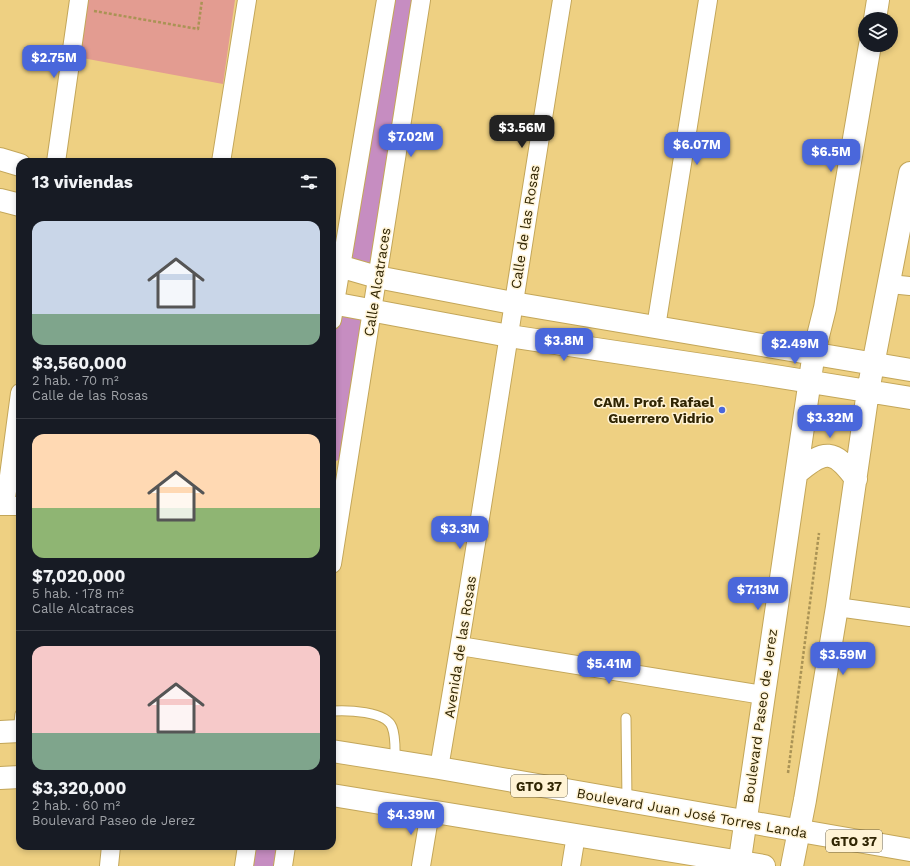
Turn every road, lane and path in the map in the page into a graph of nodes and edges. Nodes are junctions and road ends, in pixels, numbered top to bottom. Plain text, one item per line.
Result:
1 (202, 0) edge
2 (246, 0) edge
3 (386, 0) edge
4 (421, 0) edge
5 (562, 0) edge
6 (708, 0) edge
7 (878, 0) edge
8 (79, 4) edge
9 (876, 12) edge
10 (869, 52) edge
11 (57, 158) edge
12 (222, 158) edge
13 (0, 159) edge
14 (16, 164) edge
15 (910, 173) edge
16 (0, 200) edge
17 (16, 204) edge
18 (905, 230) edge
19 (337, 265) edge
20 (336, 276) edge
21 (377, 277) junction
22 (900, 285) edge
23 (514, 303) junction
24 (336, 309) edge
25 (372, 312) junction
26 (656, 327) junction
27 (509, 336) junction
28 (814, 352) junction
29 (874, 363) junction
30 (910, 370) edge
31 (810, 382) junction
32 (868, 391) junction
33 (910, 398) edge
34 (16, 431) edge
35 (797, 473) junction
36 (856, 479) junction
37 (8, 506) edge
38 (819, 533) dead end
39 (336, 539) edge
40 (837, 607) junction
41 (910, 617) edge
42 (460, 646) junction
43 (763, 695) junction
44 (336, 711) edge
45 (626, 718) dead end
46 (336, 752) edge
47 (395, 761) junction
48 (439, 768) junction
49 (788, 774) dead end
50 (16, 777) edge
51 (0, 778) edge
52 (336, 796) edge
53 (627, 801) junction
54 (430, 812) junction
55 (745, 822) junction
56 (799, 832) junction
57 (576, 835) junction
58 (111, 850) edge
59 (246, 850) edge
60 (285, 850) edge
61 (910, 850) edge
62 (739, 864) edge
63 (109, 866) edge
64 (244, 866) edge
65 (283, 866) edge
66 (421, 866) edge
67 (571, 866) edge
68 (764, 866) edge
69 (792, 866) edge

1 - 8 path
2 - 12 street
3 - 19 street
4 - 21 street, Calle Alcatraces
5 - 23 street, Calle de las Rosas
6 - 26 street
7 - 9 main road
8 - 11 street
10 - 28 main road, Boulevard Paseo de Jerez
13 - 14 main road
15 - 18 main road
16 - 17 main road
18 - 22 main road
19 - 20 street
19 - 21 main road
21 - 23 main road
21 - 25 street, Calle Alcatraces
22 - 29 main road
23 - 26 main road
23 - 27 street, Calle de las Rosas
24 - 25 main road
25 - 27 main road
25 - 39 street, Calle Alcatraces
26 - 28 main road
27 - 31 main road
27 - 42 street, Avenida de las Rosas
28 - 29 main road
28 - 31 main road, Boulevard Paseo de Jerez
29 - 30 main road
29 - 32 main road
31 - 32 main road
31 - 35 main road, Boulevard Paseo de Jerez
32 - 33 main road
32 - 36 main road
34 - 37 street
35 - 36 main road
35 - 43 main road, Boulevard Paseo de Jerez
36 - 40 main road
38 - 49 path
40 - 41 street
40 - 56 main road
42 - 43 street
42 - 48 street, Avenida de las Rosas
43 - 55 main road, Boulevard Paseo de Jerez
44 - 47 lane
45 - 53 lane
46 - 47 main road, Boulevard Juan José Torres Landa / GTO 37
47 - 48 main road, Boulevard Juan José Torres Landa / GTO 37
48 - 53 main road, Boulevard Juan José Torres Landa / GTO 37
50 - 51 main road
52 - 54 main road
53 - 55 main road, Boulevard Juan José Torres Landa / GTO 37
54 - 57 main road
54 - 66 street
55 - 56 main road, Boulevard Juan José Torres Landa / GTO 37
55 - 62 main road, Boulevard Paseo de Jerez
56 - 61 main road, Boulevard Juan José Torres Landa / GTO 37
56 - 69 main road
57 - 62 main road
57 - 67 street
58 - 63 street
59 - 64 street
60 - 65 street
62 - 68 main road

